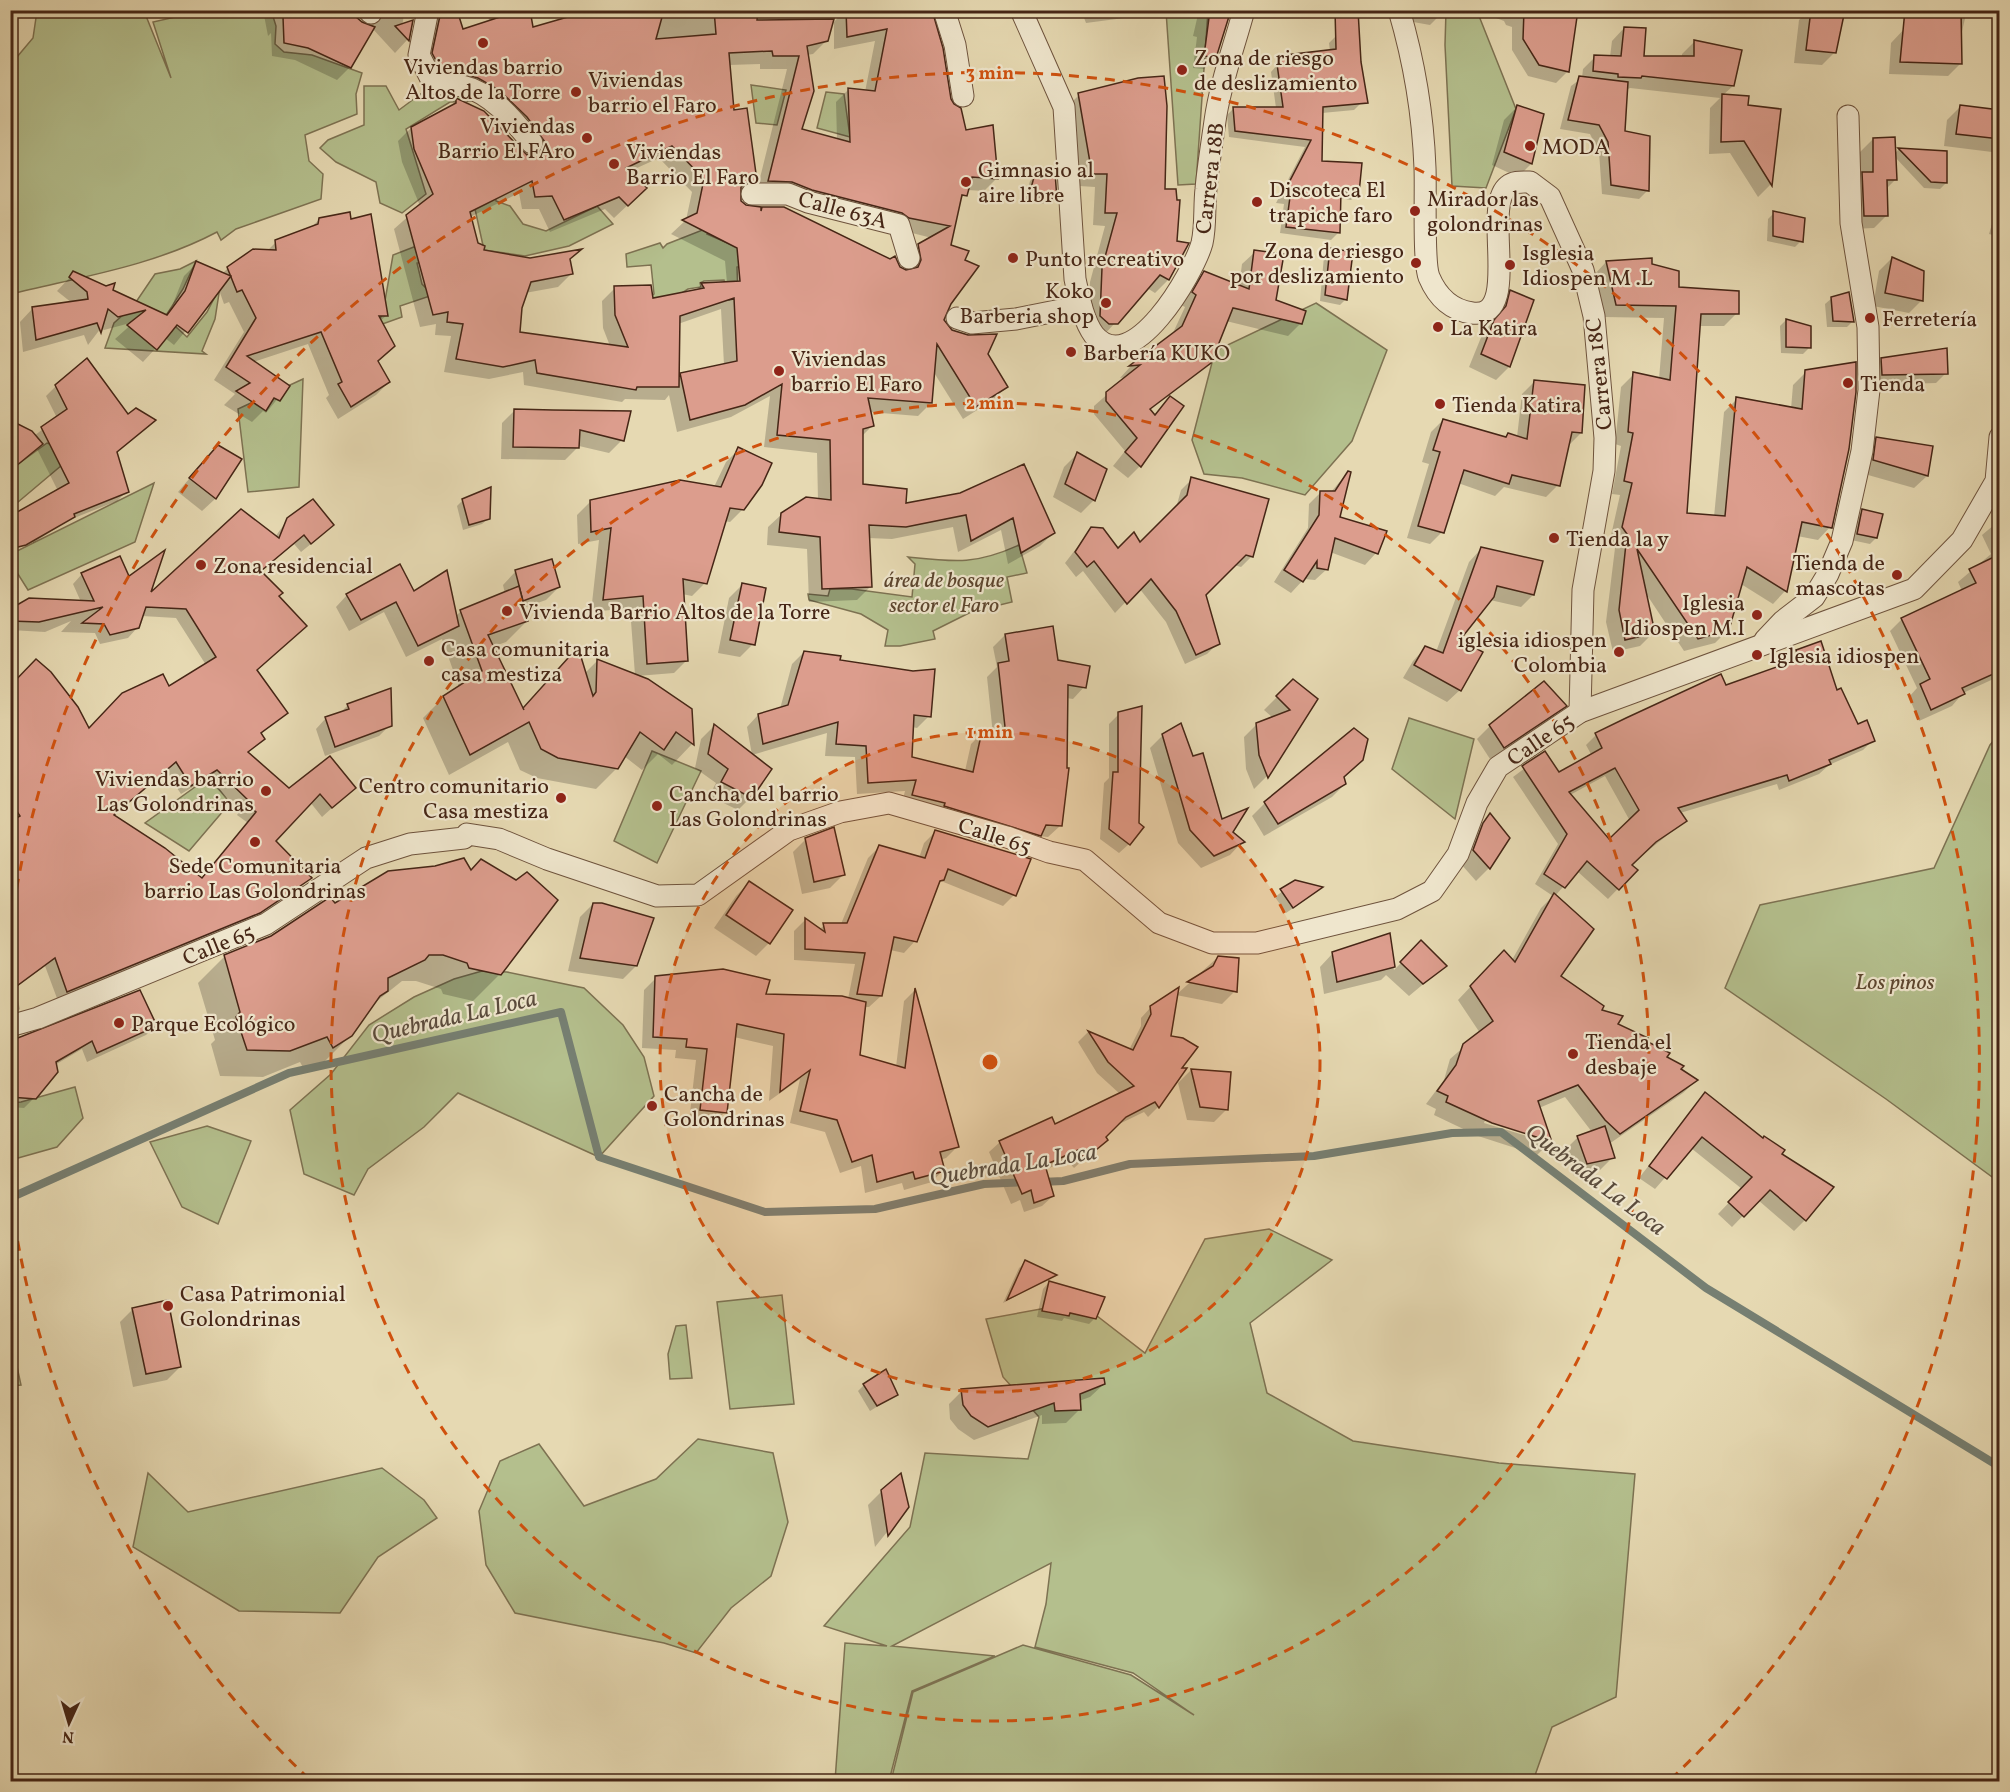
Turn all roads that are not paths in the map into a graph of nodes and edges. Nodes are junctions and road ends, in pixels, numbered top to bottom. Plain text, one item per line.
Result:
1 (428, 10) edge
2 (944, 10) edge
3 (1022, 10) edge
4 (1244, 10) edge
5 (1399, 10) edge
6 (963, 96) dead end
7 (1848, 116) dead end
8 (532, 143) dead end
9 (752, 194) dead end
10 (909, 258) dead end
11 (1081, 306) junction
12 (957, 318) dead end
13 (2000, 437) edge
14 (1761, 645) junction
15 (1581, 712) junction
16 (10, 1026) edge

1 - 8 street
2 - 6 street
3 - 11 street, Carrera 18B
4 - 11 street, Carrera 18B
5 - 15 street, Carrera 18C
7 - 14 street
9 - 10 street, Calle 63A
11 - 12 street
13 - 14 street, Calle 65
14 - 15 street, Calle 65
15 - 16 street, Calle 65

